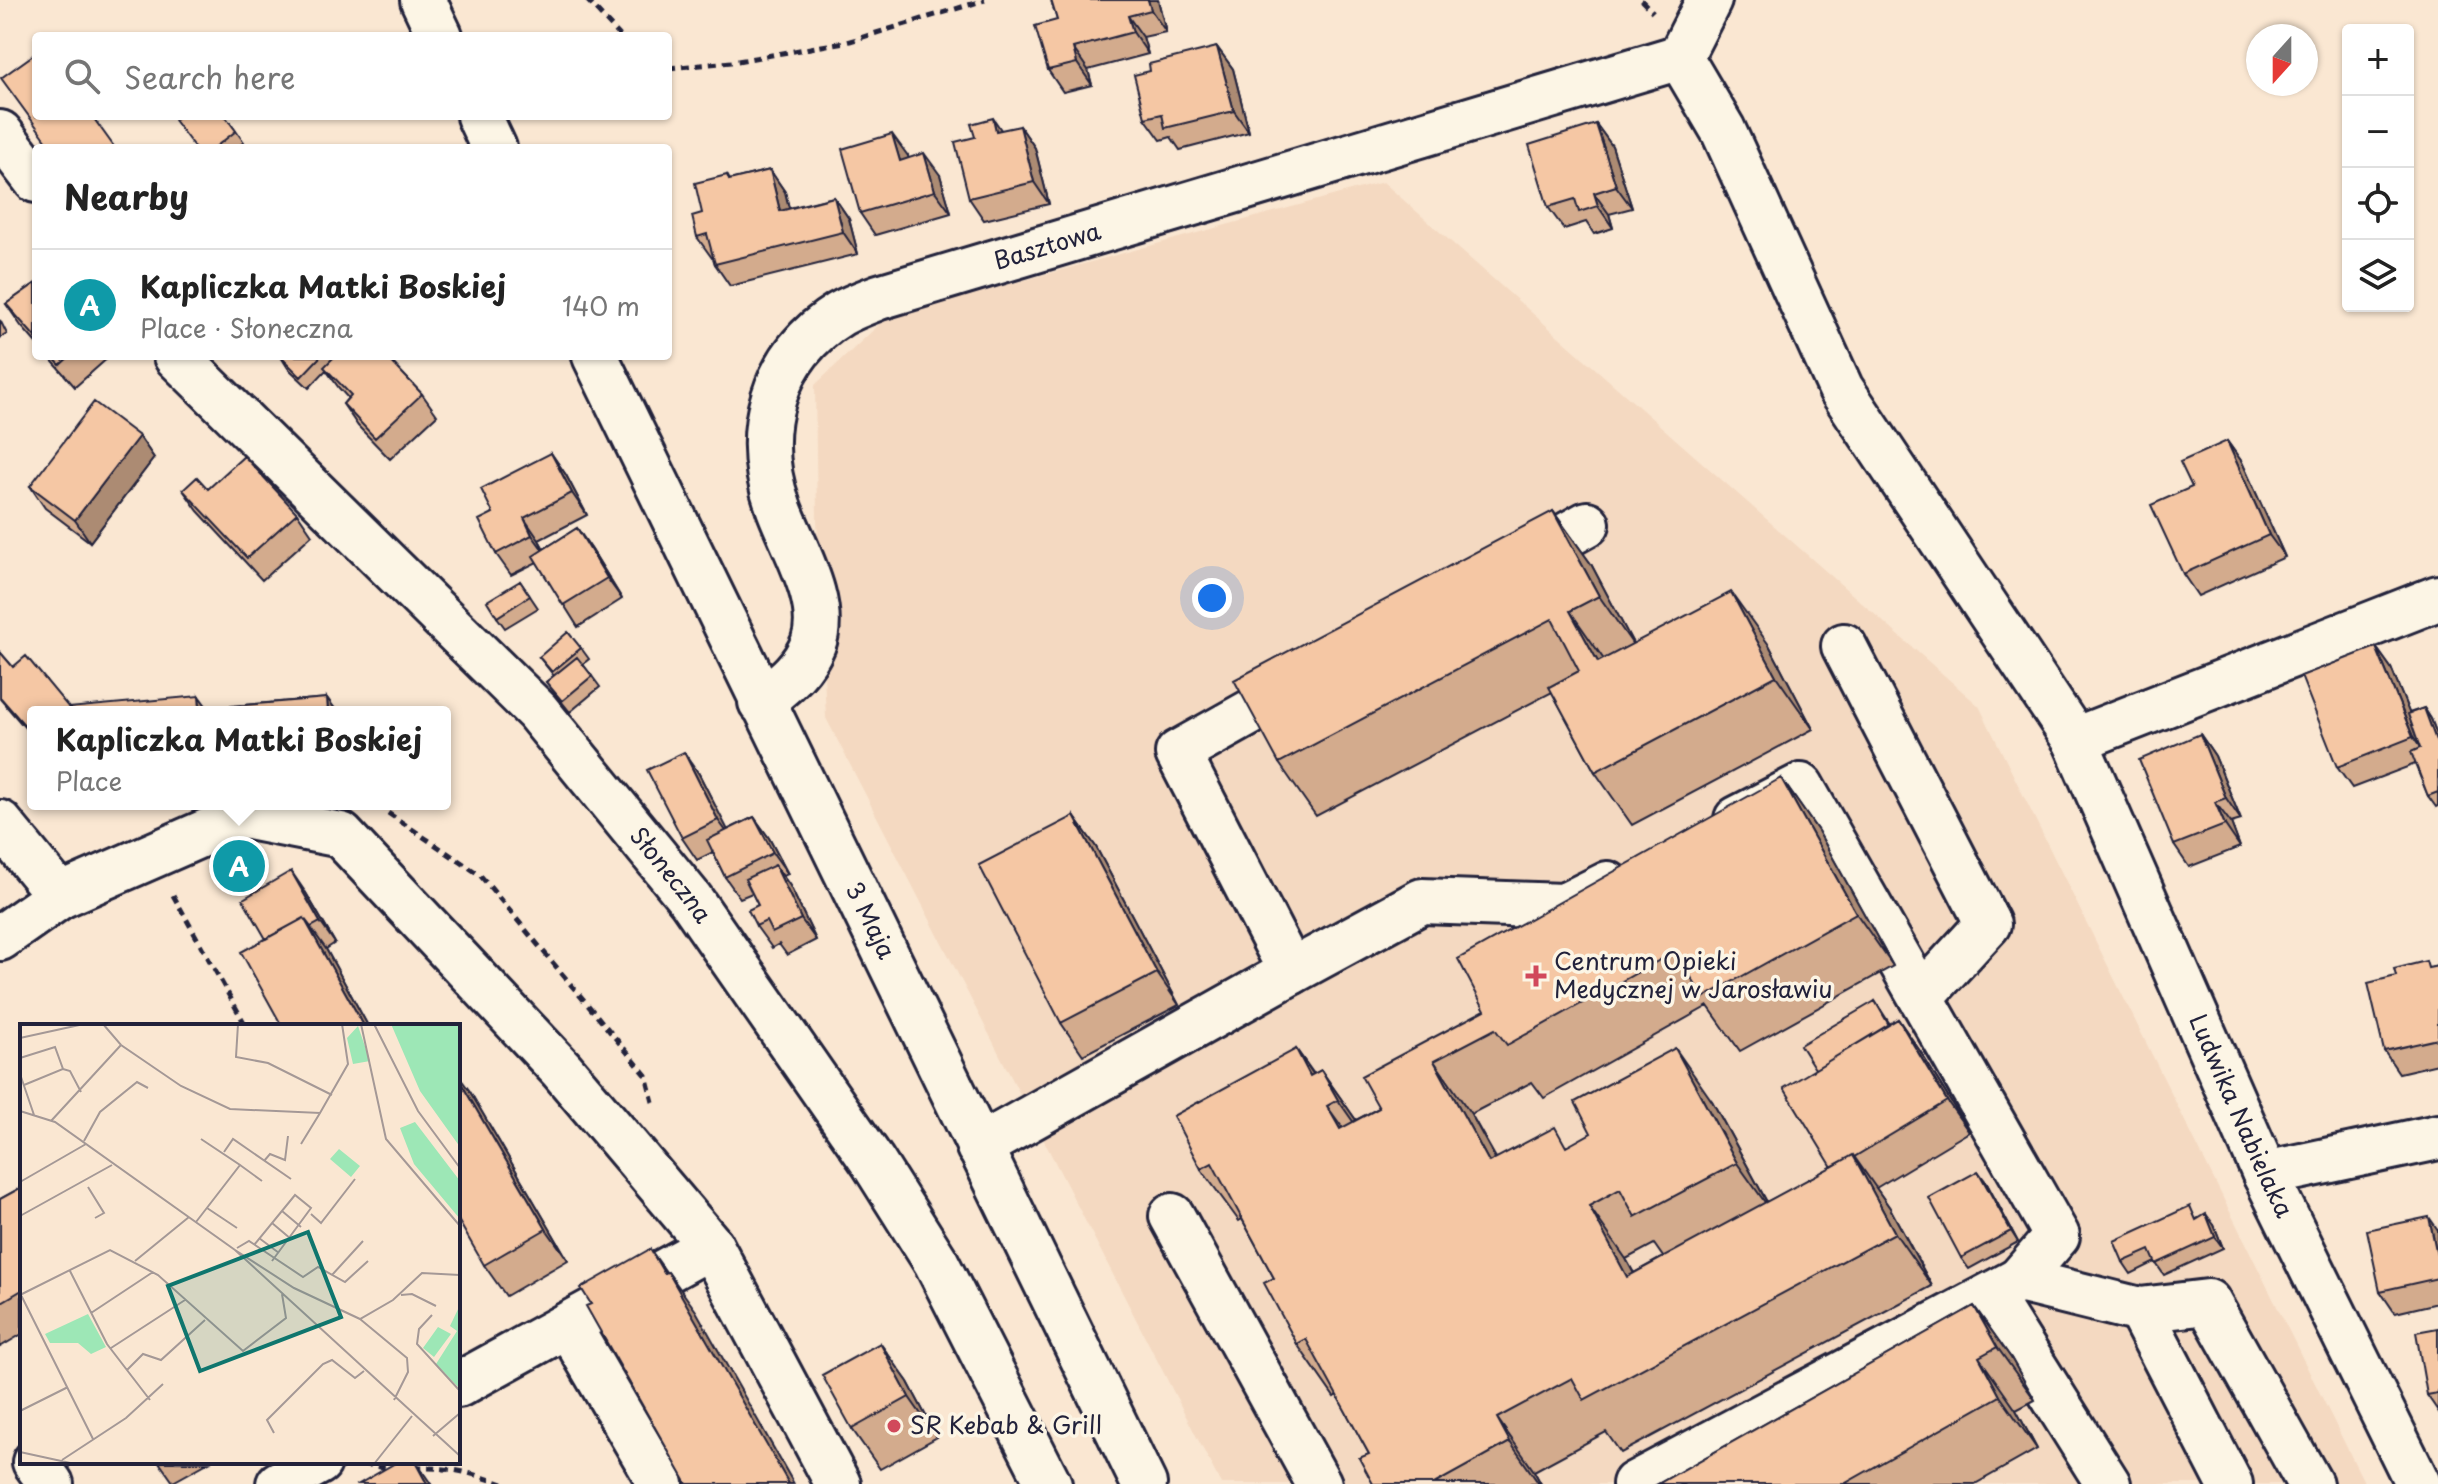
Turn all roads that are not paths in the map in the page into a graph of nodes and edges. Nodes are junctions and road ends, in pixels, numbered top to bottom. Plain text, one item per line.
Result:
1 (423, 0) edge
2 (1709, 0) edge
3 (438, 32) edge
4 (1680, 57) junction
5 (481, 120) edge
6 (0, 133) edge
7 (492, 144) edge
8 (32, 175) edge
9 (180, 360) edge
10 (597, 360) edge
11 (1587, 524) dead end
12 (1478, 585) edge
13 (2438, 598) edge
14 (1844, 646) dead end
15 (1342, 661) edge
16 (761, 702) junction
17 (2075, 740) junction
18 (0, 823) edge
19 (1704, 835) edge
20 (1648, 863) edge
21 (60, 896) junction
22 (0, 938) edge
23 (1291, 972) junction
24 (1921, 997) junction
25 (2438, 1137) edge
26 (979, 1147) junction
27 (2265, 1174) junction
28 (1172, 1216) dead end
29 (711, 1246) junction
30 (2004, 1288) junction
31 (2140, 1310) junction
32 (568, 1325) junction
33 (460, 1384) edge
34 (37, 1464) edge
35 (51, 1484) edge
36 (661, 1484) edge
37 (838, 1484) edge
38 (1049, 1484) edge
39 (1144, 1484) edge
40 (1319, 1484) edge
41 (1635, 1484) edge
42 (2108, 1484) edge
43 (2230, 1484) edge
44 (2310, 1484) edge
45 (2418, 1484) edge

1 - 3 street
2 - 4 street
4 - 16 street, Basztowa
4 - 17 street, Ludwika Nabielaka
5 - 7 street
6 - 8 street
9 - 38 street, Słoneczna
10 - 16 street, 3 Maja
11 - 12 street
13 - 17 street
14 - 24 street
15 - 23 street
16 - 26 street, 3 Maja
17 - 27 street, Ludwika Nabielaka
18 - 21 street
19 - 24 street
20 - 23 street
21 - 22 street
21 - 29 street
23 - 26 street
24 - 30 street
25 - 27 street
26 - 39 street, 3 Maja
27 - 45 street, Ludwika Nabielaka
28 - 40 street
29 - 32 street
29 - 37 street
30 - 31 street
30 - 41 street
30 - 42 street
31 - 43 street
31 - 44 street
32 - 33 street
32 - 36 street
34 - 35 street

